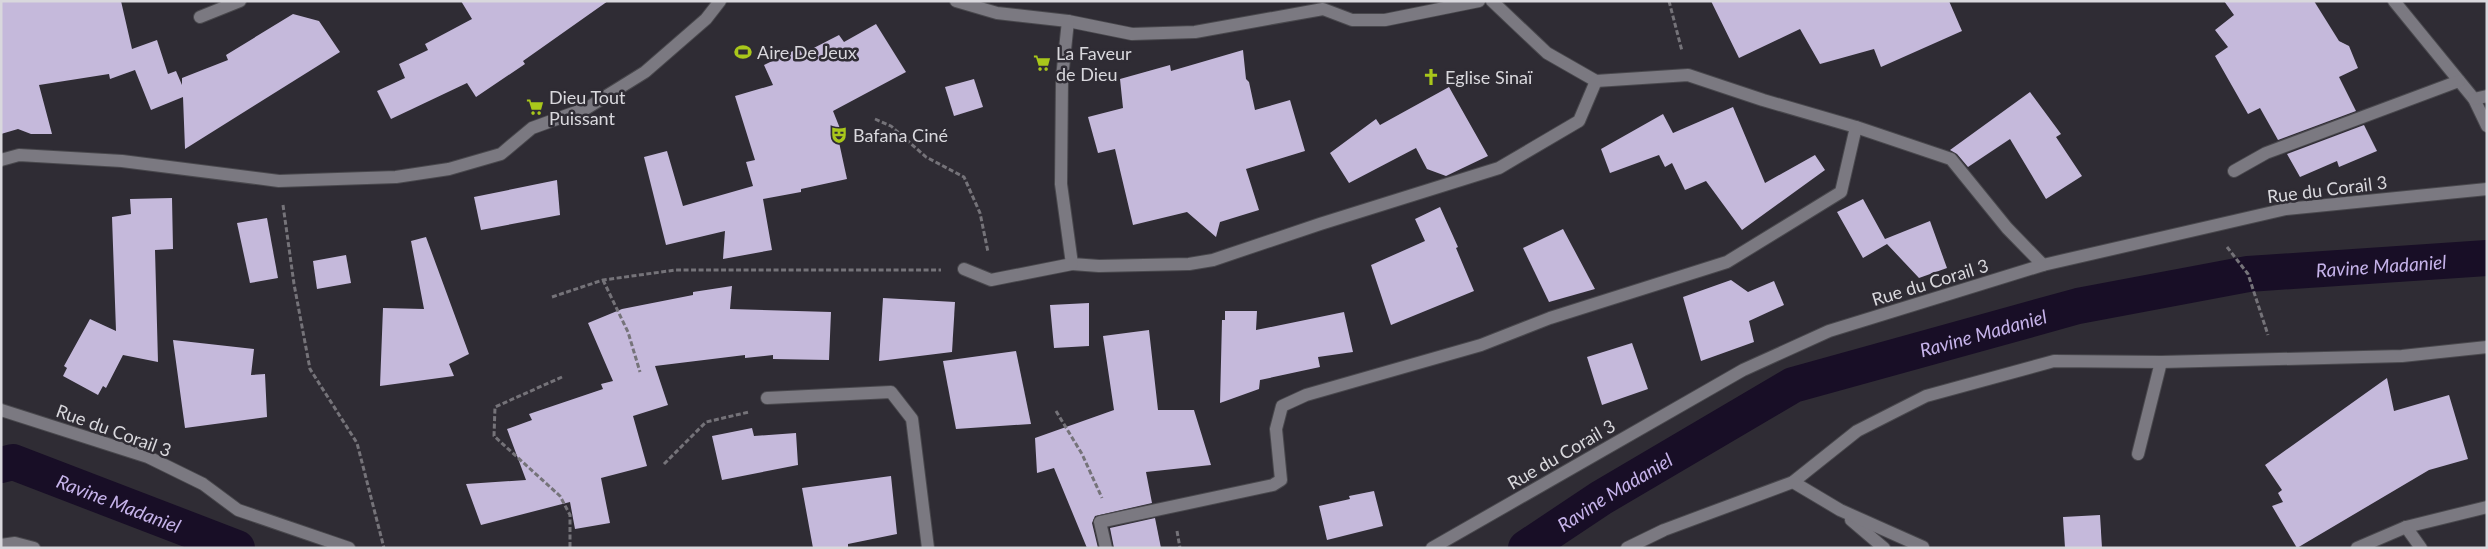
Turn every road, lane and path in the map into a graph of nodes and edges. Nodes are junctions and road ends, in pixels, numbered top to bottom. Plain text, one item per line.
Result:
1 (240, 1) edge
2 (720, 1) edge
3 (956, 1) edge
4 (1479, 1) edge
5 (1492, 1) edge
6 (1669, 1) edge
7 (2394, 1) edge
8 (1320, 5) edge
9 (200, 17) dead end
10 (1068, 22) junction
11 (1688, 75) junction
12 (1596, 81) junction
13 (2459, 81) junction
14 (2487, 96) edge
15 (2474, 99) junction
16 (876, 120) dead end
17 (2487, 126) edge
18 (1856, 127) junction
19 (1, 160) edge
20 (2234, 171) dead end
21 (279, 181) junction
22 (2487, 190) edge
23 (2211, 226) junction
24 (1072, 264) junction
25 (2043, 265) junction
26 (964, 269) joint
27 (603, 280) junction
28 (991, 280) junction
29 (552, 297) dead end
30 (2487, 347) edge
31 (2275, 359) junction
32 (2161, 362) junction
33 (640, 372) dead end
34 (562, 377) dead end
35 (767, 398) joint
36 (1, 410) edge
37 (1056, 410) dead end
38 (2138, 454) dead end
39 (664, 464) dead end
40 (1793, 482) junction
41 (2487, 507) edge
42 (1840, 510) junction
43 (1111, 519) junction
44 (2406, 527) junction
45 (1, 545) edge
46 (1923, 547) edge
47 (34, 548) edge
48 (349, 548) edge
49 (384, 548) edge
50 (570, 548) edge
51 (928, 548) edge
52 (1106, 548) edge
53 (1432, 548) edge
54 (1627, 548) edge
55 (1884, 548) edge
56 (2356, 548) edge
57 (2421, 548) edge

1 - 9 street
2 - 21 street
3 - 10 street
4 - 8 street
5 - 12 street
6 - 11 path
7 - 13 street
8 - 10 street
10 - 24 street
11 - 12 street
11 - 18 street
12 - 24 street
13 - 15 street
13 - 20 street
14 - 15 street
15 - 17 street
16 - 28 path
18 - 25 street
18 - 43 street
19 - 21 street
21 - 49 path
22 - 23 street, Rue du Corail 3
23 - 25 street, Rue du Corail 3
23 - 31 path
24 - 28 street
25 - 53 street, Rue du Corail 3
26 - 27 path
26 - 28 street
27 - 29 path
27 - 33 path
30 - 31 street
31 - 32 street
32 - 38 street
32 - 40 street
34 - 50 path
35 - 39 path
35 - 51 street
36 - 48 street, Rue du Corail 3
37 - 43 path
40 - 42 street
40 - 54 street
41 - 44 street
42 - 46 street
42 - 55 street
43 - 52 street
44 - 56 street
44 - 57 street
45 - 47 street

